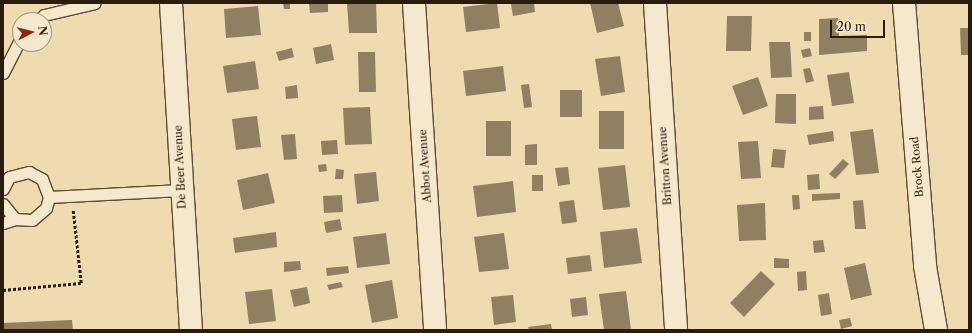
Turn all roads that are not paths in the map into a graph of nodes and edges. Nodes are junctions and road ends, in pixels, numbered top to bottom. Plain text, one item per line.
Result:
1 (95, 3) edge
2 (171, 3) edge
3 (414, 3) edge
4 (654, 3) edge
5 (904, 3) edge
6 (52, 13) edge
7 (14, 52) edge
8 (3, 73) edge
9 (3, 189) edge
10 (181, 190) junction
11 (49, 197) junction
12 (3, 204) edge
13 (15, 219) junction
14 (3, 223) edge
15 (191, 330) edge
16 (435, 330) edge
17 (676, 330) edge
18 (936, 330) edge

1 - 6 lane
2 - 10 street, De Beer Avenue
3 - 16 street, Abbot Avenue
4 - 17 street, Britton Avenue
5 - 18 street, Brock Road
7 - 8 lane
9 - 11 lane
10 - 11 lane
10 - 15 street, De Beer Avenue
11 - 13 lane
12 - 13 lane
13 - 14 lane

